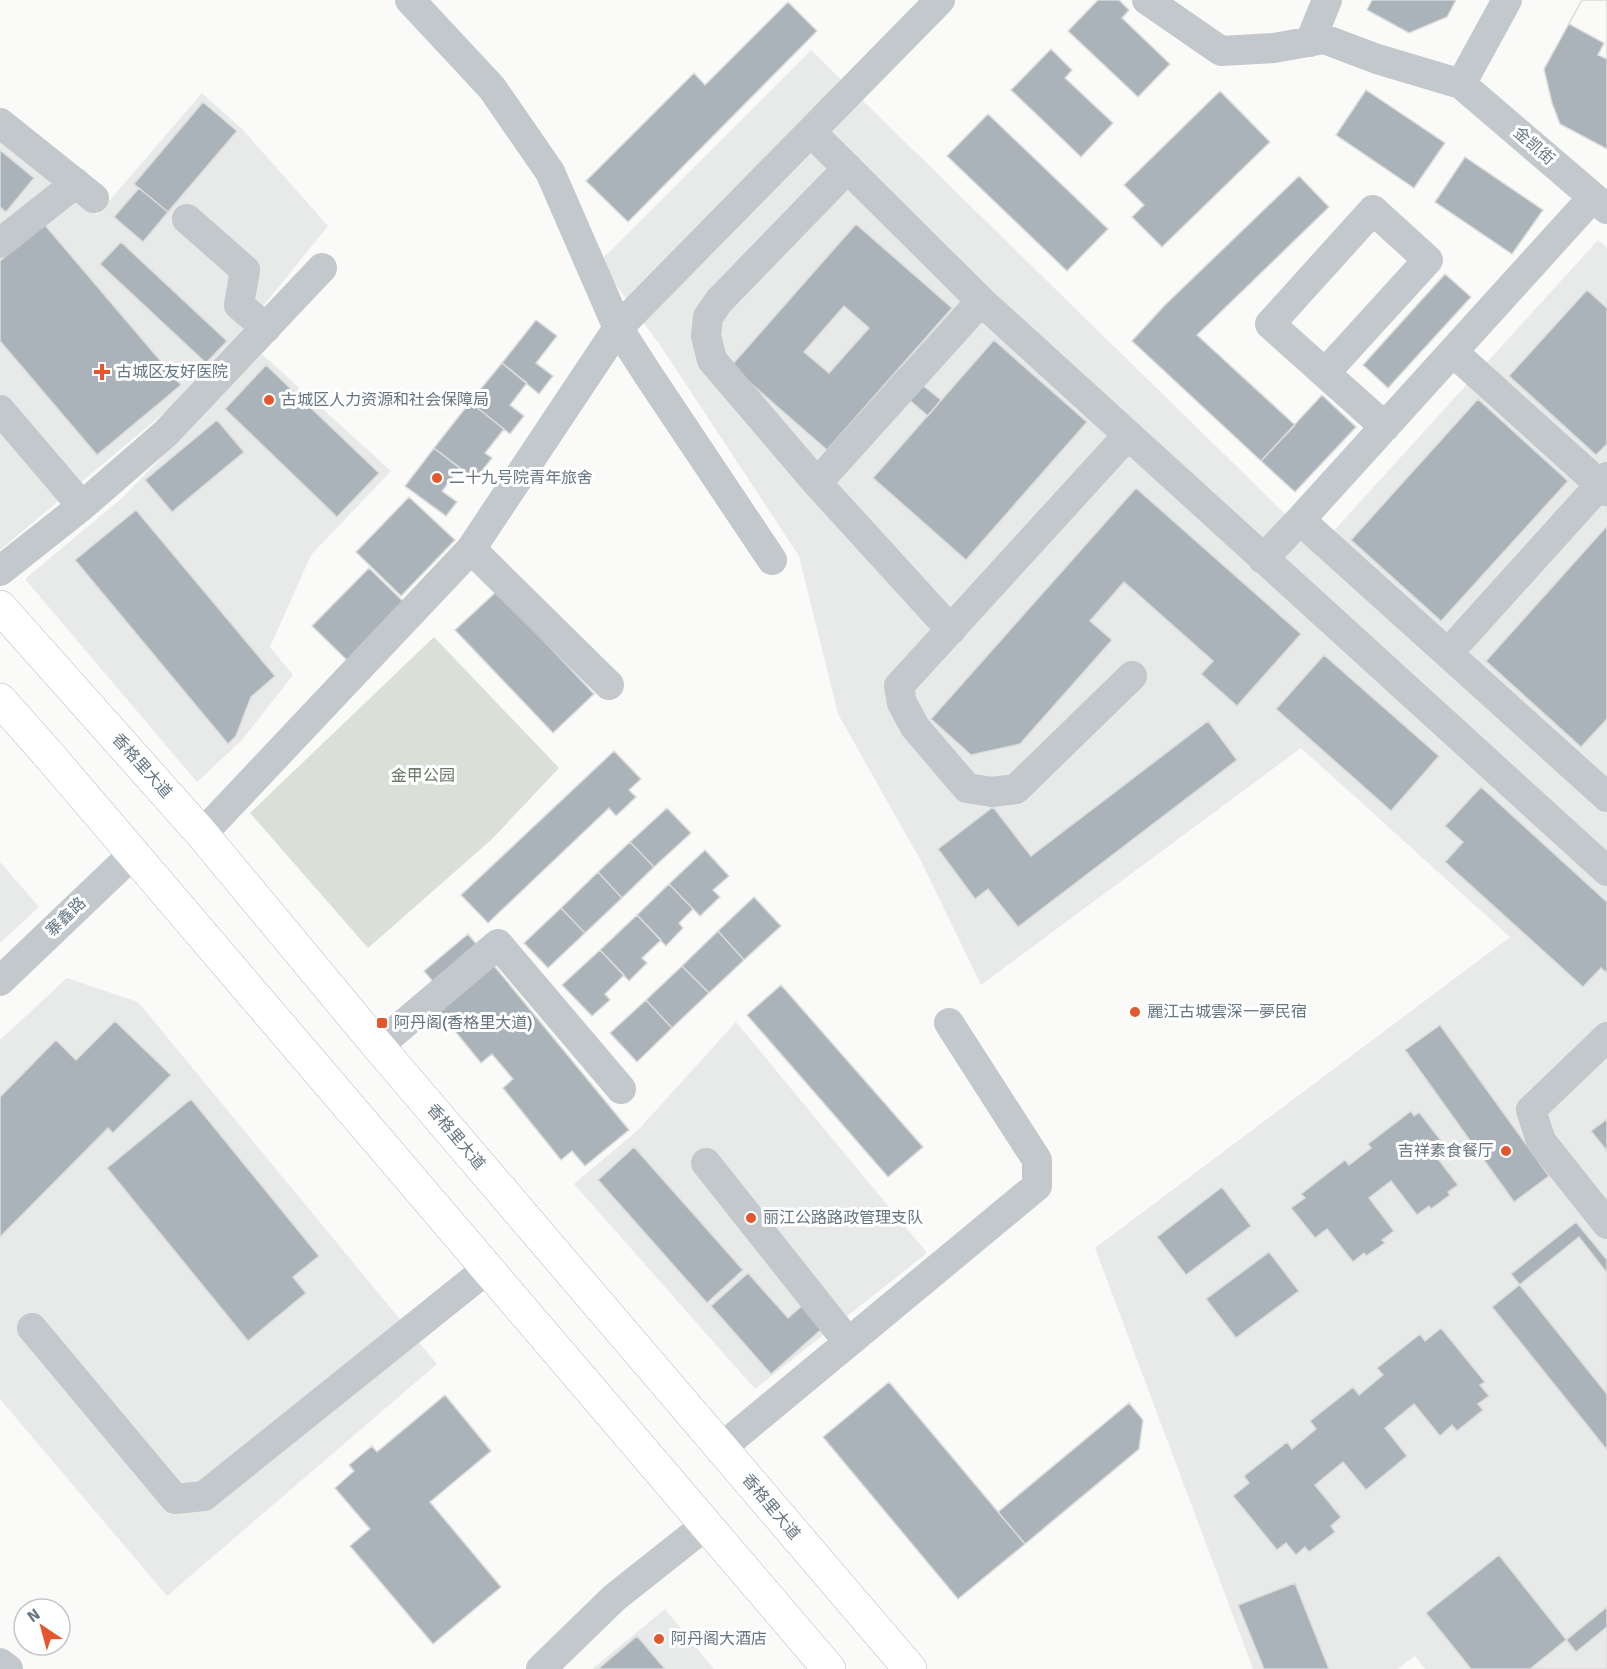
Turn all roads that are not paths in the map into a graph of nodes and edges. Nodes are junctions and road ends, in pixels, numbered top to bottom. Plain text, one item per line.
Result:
1 (411, 0) edge
2 (940, 0) edge
3 (1147, 0) edge
4 (1328, 0) edge
5 (1507, 0) edge
6 (1310, 42) junction
7 (1461, 84) junction
8 (0, 123) edge
9 (812, 132) junction
10 (848, 168) junction
11 (1600, 203) edge
12 (187, 219) dead end
13 (0, 243) edge
14 (322, 268) dead end
15 (981, 301) junction
16 (266, 328) junction
17 (618, 328) junction
18 (1453, 352) junction
19 (1325, 373) junction
20 (0, 410) edge
21 (1385, 427) junction
22 (1128, 435) junction
23 (817, 483) junction
24 (1605, 484) edge
25 (82, 506) junction
26 (1300, 520) junction
27 (471, 549) junction
28 (1263, 559) junction
29 (772, 560) dead end
30 (0, 571) edge
31 (0, 607) edge
32 (951, 630) junction
33 (1448, 653) junction
34 (1132, 676) dead end
35 (609, 685) dead end
36 (0, 700) edge
37 (1602, 783) edge
38 (202, 834) junction
39 (133, 854) junction
40 (1607, 871) edge
41 (0, 981) edge
42 (949, 1023) dead end
43 (1607, 1037) edge
44 (378, 1046) junction
45 (621, 1089) dead end
46 (706, 1163) dead end
47 (1607, 1224) edge
48 (488, 1269) junction
49 (32, 1328) dead end
50 (848, 1342) junction
51 (721, 1448) junction
52 (706, 1525) junction
53 (0, 1663) edge
54 (8, 1669) edge
55 (541, 1669) edge
56 (829, 1669) edge
57 (910, 1669) edge

1 - 17 street
2 - 9 street
3 - 6 street
4 - 6 street
5 - 7 street
6 - 7 street
7 - 11 street, 金凯街
8 - 13 street
9 - 10 street
9 - 17 street
10 - 15 street
10 - 23 street
11 - 18 street
12 - 16 street
14 - 16 street
15 - 22 street
15 - 23 street
16 - 25 street
17 - 27 street
17 - 29 street
18 - 21 street
18 - 24 street
19 - 19 street
19 - 21 street
20 - 25 street
21 - 26 street
22 - 28 street
22 - 32 street
23 - 32 street
24 - 33 street
25 - 30 street
26 - 28 street
26 - 33 street
27 - 35 street
27 - 38 street
28 - 40 street
31 - 38 main road, 香格里大道
32 - 34 street
33 - 37 street
36 - 39 main road
38 - 44 main road, 香格里大道
39 - 41 street, 寨鑫路
39 - 48 main road
42 - 50 street
43 - 47 street
44 - 45 street
44 - 51 main road, 香格里大道
46 - 50 street
48 - 49 street
48 - 52 main road
50 - 51 street
51 - 57 main road, 香格里大道
52 - 55 street
52 - 56 main road
53 - 54 street

